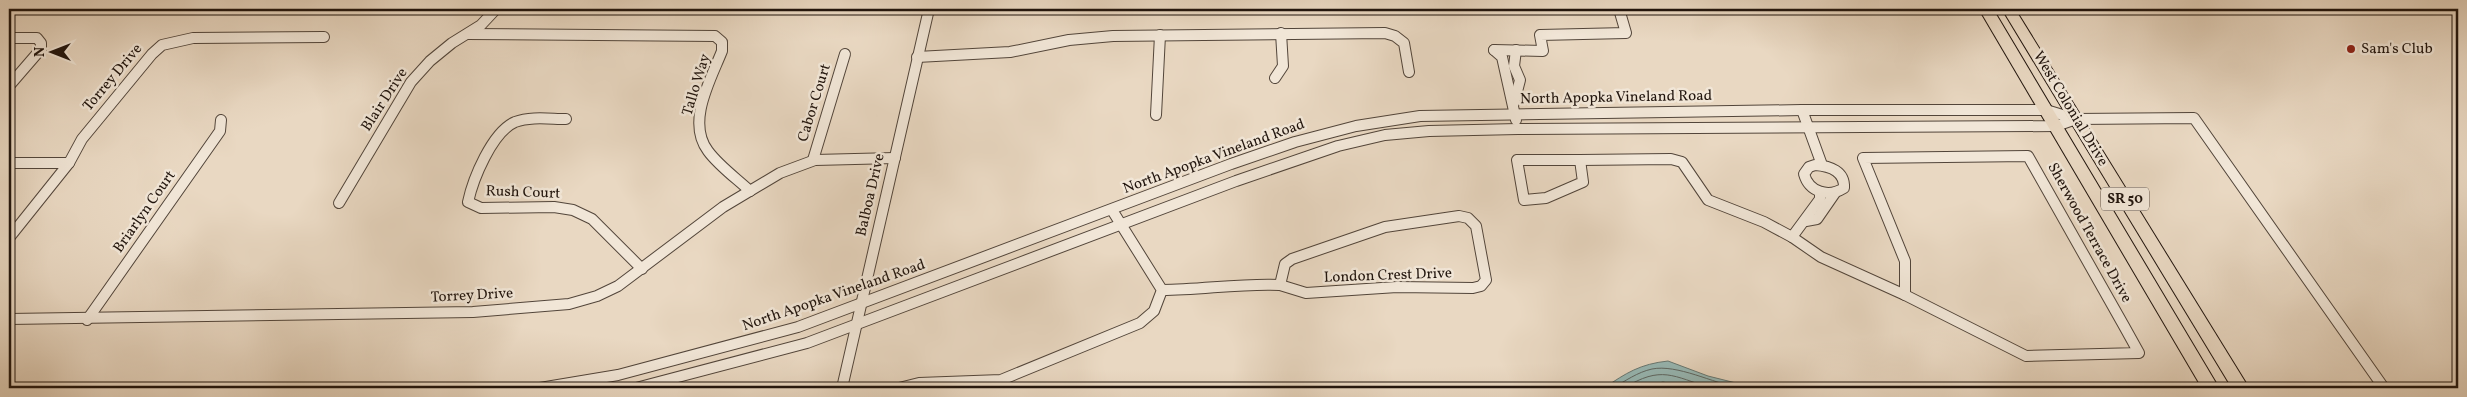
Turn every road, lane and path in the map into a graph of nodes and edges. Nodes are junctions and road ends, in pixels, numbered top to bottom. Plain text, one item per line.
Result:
1 (496, 9) edge
2 (928, 9) edge
3 (1618, 9) edge
4 (1986, 9) edge
5 (2009, 9) edge
6 (468, 34) junction
7 (1281, 34) junction
8 (1160, 35) junction
9 (324, 37) dead end
10 (9, 38) edge
11 (1516, 50) junction
12 (846, 54) dead end
13 (917, 57) junction
14 (1409, 72) dead end
15 (1275, 78) dead end
16 (9, 86) edge
17 (1514, 103) junction
18 (1802, 110) junction
19 (2046, 110) junction
20 (1515, 114) junction
21 (1156, 115) dead end
22 (2076, 118) junction
23 (566, 119) dead end
24 (221, 120) dead end
25 (2056, 126) junction
26 (1808, 127) junction
27 (1518, 129) junction
28 (894, 158) junction
29 (1580, 159) junction
30 (813, 160) junction
31 (9, 163) edge
32 (69, 163) junction
33 (1822, 165) junction
34 (750, 190) junction
35 (1820, 192) junction
36 (1835, 194) junction
37 (339, 203) dead end
38 (1112, 210) junction
39 (1806, 222) junction
40 (1122, 223) junction
41 (1792, 237) junction
42 (9, 238) edge
43 (642, 269) junction
44 (1280, 285) junction
45 (1162, 290) junction
46 (1905, 295) junction
47 (861, 305) junction
48 (9, 320) edge
49 (87, 320) junction
50 (857, 325) junction
51 (2210, 386) edge
52 (540, 388) edge
53 (636, 388) edge
54 (842, 388) edge
55 (899, 388) edge
56 (2241, 388) edge
57 (2384, 388) edge

1 - 6 street, Blair Drive
2 - 13 street, Balboa Drive
3 - 11 street
4 - 19 highway, West Colonial Drive / SR 50
5 - 22 highway, West Colonial Drive / SR 50
6 - 34 street, Tallo Way
6 - 37 street, Blair Drive
7 - 8 street
7 - 14 street
7 - 15 street
8 - 13 street
8 - 21 street
9 - 32 street, Torrey Drive
10 - 16 street
11 - 17 street
11 - 17 street
12 - 30 street, Cabor Court
13 - 28 street, Balboa Drive
17 - 20 street
18 - 19 street, North Apopka Vineland Road
18 - 20 street, North Apopka Vineland Road
18 - 26 street
19 - 22 street, North Apopka Vineland Road
19 - 25 highway, West Colonial Drive / SR 50
20 - 27 street
20 - 38 street, North Apopka Vineland Road
22 - 25 street
22 - 56 highway, West Colonial Drive / SR 50
22 - 57 street
23 - 43 street, Rush Court
24 - 49 street, Briarlyn Court
25 - 26 street, North Apopka Vineland Road
25 - 51 highway, West Colonial Drive / SR 50
26 - 27 street, North Apopka Vineland Road
26 - 33 street
27 - 40 street, North Apopka Vineland Road
28 - 30 street, Torrey Drive
28 - 47 street, Balboa Drive
29 - 29 street, Sherwood Terrace Drive
29 - 41 street, Sherwood Terrace Drive
30 - 34 street, Torrey Drive
31 - 32 street
32 - 42 street, Torrey Drive
33 - 35 street
33 - 36 street
34 - 43 street, Torrey Drive
35 - 36 street
35 - 39 street
36 - 39 street
38 - 40 street
38 - 47 street, North Apopka Vineland Road
39 - 41 street
40 - 45 street
40 - 50 street, North Apopka Vineland Road
41 - 46 street, Sherwood Terrace Drive
43 - 49 street, Torrey Drive
44 - 44 street, London Crest Drive
44 - 45 street, London Crest Drive
45 - 55 street
46 - 46 street, Sherwood Terrace Drive
47 - 50 street, Balboa Drive
47 - 52 street, North Apopka Vineland Road
48 - 49 street, Torrey Drive
50 - 53 street, North Apopka Vineland Road
50 - 54 street, Balboa Drive

